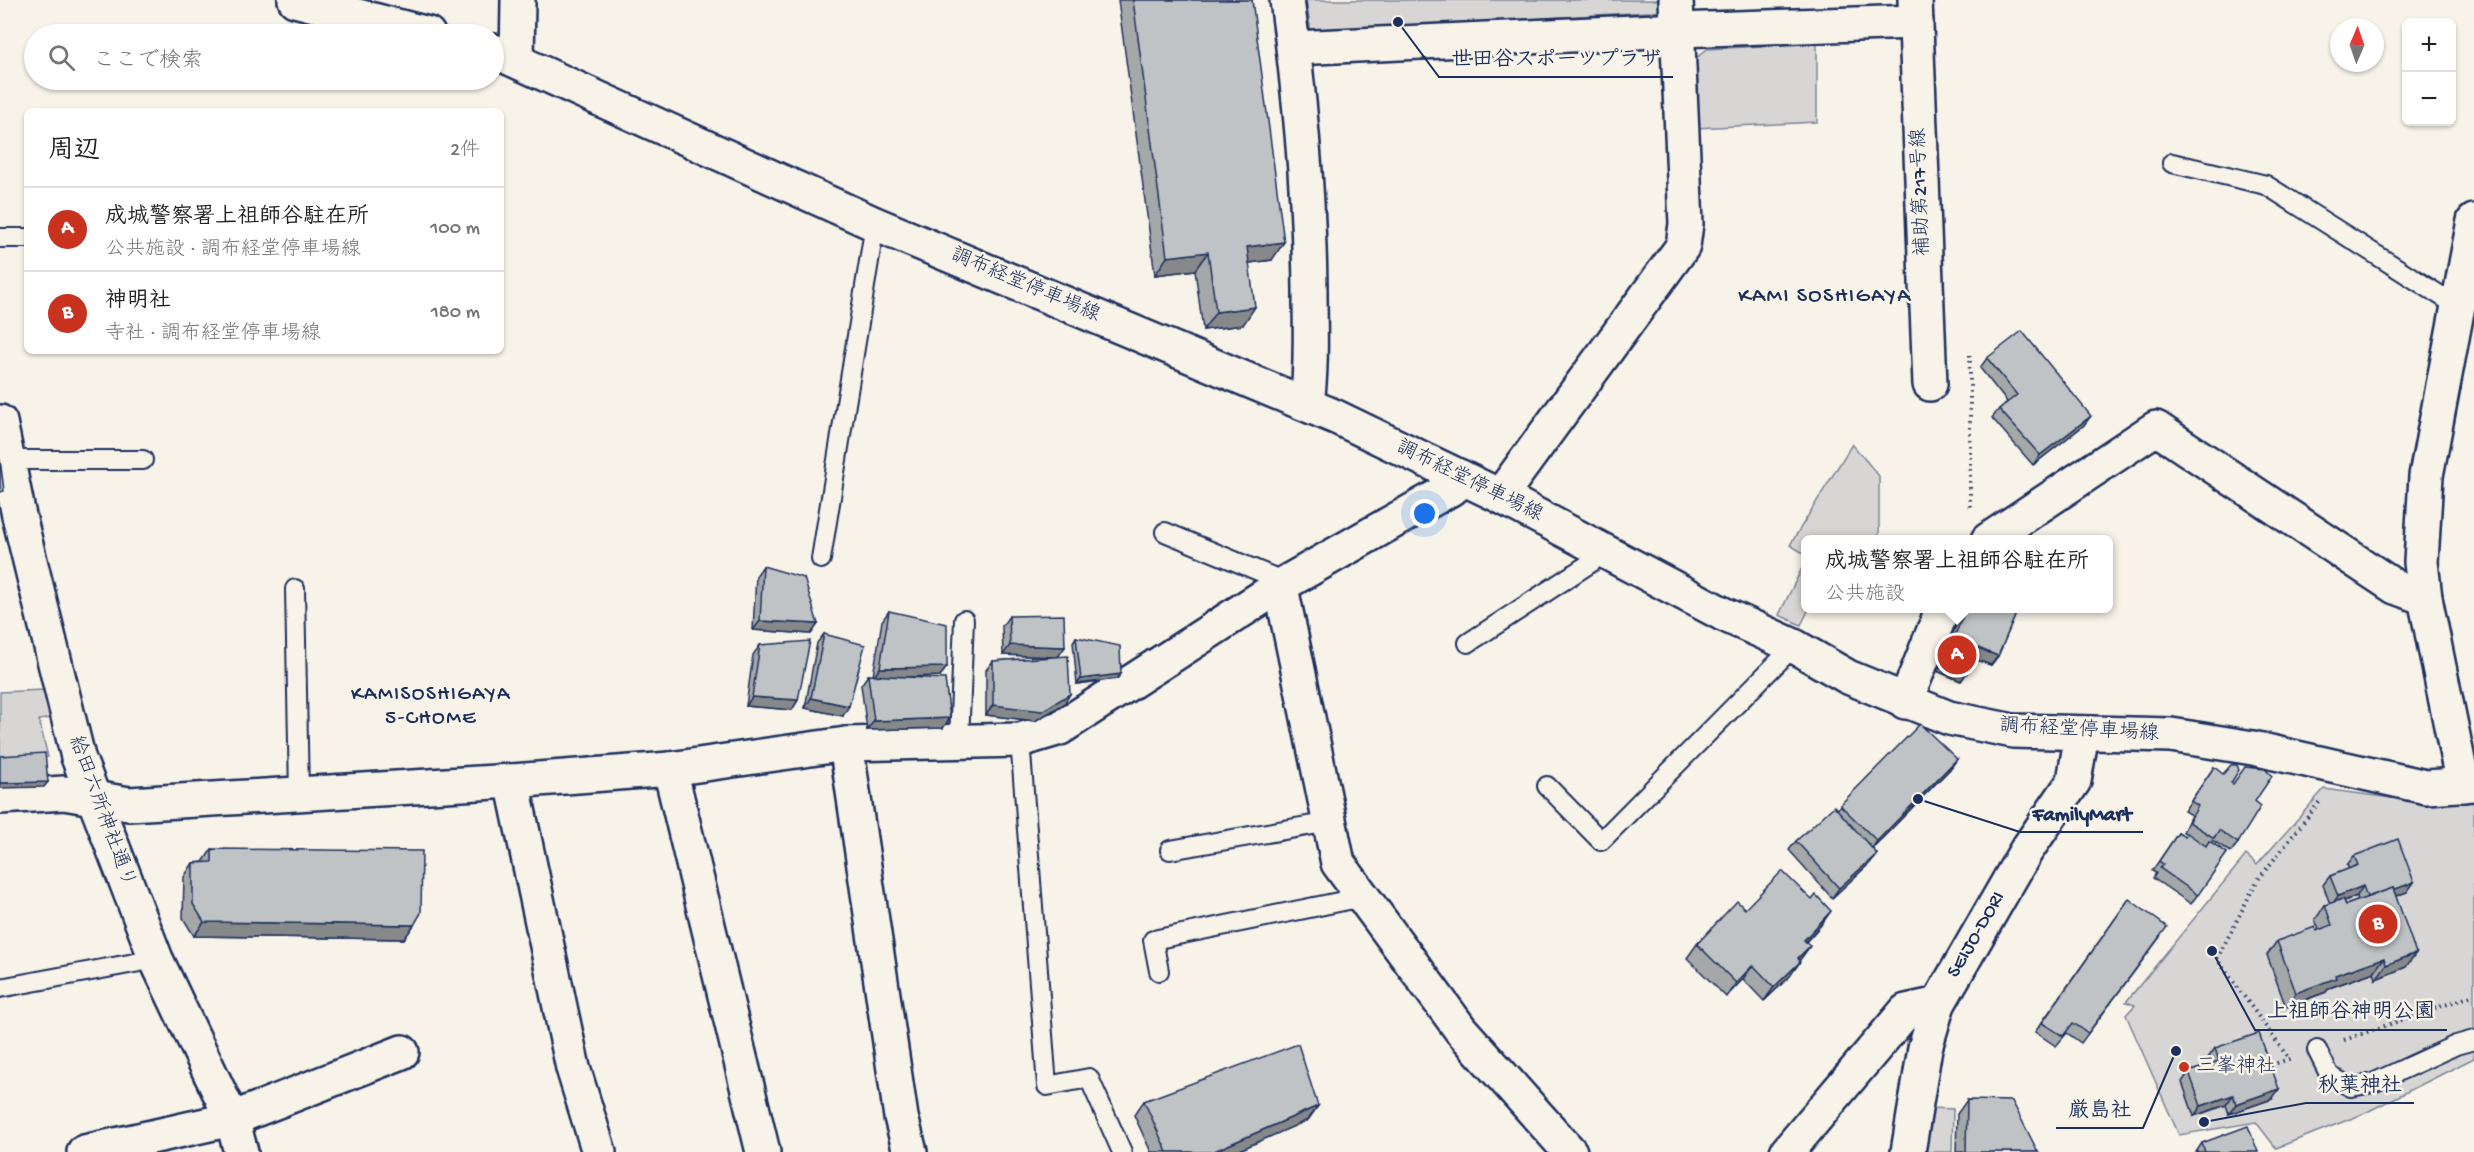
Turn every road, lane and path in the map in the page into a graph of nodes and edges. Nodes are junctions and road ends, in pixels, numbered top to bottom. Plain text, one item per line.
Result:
1 (295, 0) edge
2 (518, 0) edge
3 (1287, 0) edge
4 (364, 9) edge
5 (1916, 11) edge
6 (1677, 15) edge
7 (402, 24) edge
8 (1294, 48) junction
9 (505, 56) edge
10 (2172, 163) dead end
11 (2474, 221) edge
12 (875, 224) junction
13 (0, 238) edge
14 (24, 238) edge
15 (2465, 287) edge
16 (1970, 355) dead end
17 (1929, 384) dead end
18 (1307, 404) junction
19 (0, 422) edge
20 (8, 459) junction
21 (143, 460) dead end
22 (1461, 477) junction
23 (1500, 496) junction
24 (10, 517) edge
25 (1979, 528) edge
26 (1165, 532) dead end
27 (1599, 548) junction
28 (821, 559) dead end
29 (1278, 586) junction
30 (295, 589) dead end
31 (2425, 598) junction
32 (1941, 613) edge
33 (964, 620) dead end
34 (1468, 643) dead end
35 (1794, 646) junction
36 (1905, 702) junction
37 (2082, 733) junction
38 (1020, 740) junction
39 (959, 741) junction
40 (846, 744) junction
41 (670, 769) junction
42 (2344, 770) junction
43 (512, 781) junction
44 (2468, 785) edge
45 (1547, 786) dead end
46 (299, 794) junction
47 (0, 797) edge
48 (92, 798) junction
49 (1330, 822) junction
50 (1170, 850) dead end
51 (1363, 897) junction
52 (156, 958) junction
53 (1159, 971) dead end
54 (0, 988) edge
55 (2474, 995) edge
56 (1938, 1004) junction
57 (2474, 1040) edge
58 (2317, 1050) junction
59 (402, 1052) dead end
60 (2289, 1059) junction
61 (2271, 1065) edge
62 (232, 1119) junction
63 (84, 1152) edge
64 (241, 1152) edge
65 (599, 1152) edge
66 (763, 1152) edge
67 (910, 1152) edge
68 (1122, 1152) edge
69 (1570, 1152) edge
70 (1787, 1152) edge
71 (1908, 1152) edge

1 - 4 street
2 - 9 street
3 - 8 street
4 - 7 street
5 - 6 street
5 - 17 street, 補助第217号線
6 - 8 street
6 - 23 street
8 - 18 street
9 - 12 street, 調布経堂停車場線
10 - 15 lane
11 - 15 street
12 - 18 street, 調布経堂停車場線
12 - 28 lane
13 - 14 lane
15 - 31 street
16 - 25 path
18 - 22 street, 調布経堂停車場線
19 - 20 street, 給田六所神社通り
20 - 21 lane
20 - 24 street, 給田六所神社通り
22 - 23 street, 調布経堂停車場線
22 - 29 street
23 - 27 street, 調布経堂停車場線
24 - 48 street, 給田六所神社通り
25 - 31 street
26 - 29 lane
27 - 34 lane
27 - 35 street, 調布経堂停車場線
29 - 38 street
29 - 49 street
30 - 46 lane
31 - 44 street
32 - 36 street
33 - 39 lane
35 - 36 street, 調布経堂停車場線
35 - 45 lane
36 - 37 street, 調布経堂停車場線
37 - 42 street, 調布経堂停車場線
37 - 56 street, SEIJO-DORI
38 - 39 street
38 - 68 lane
39 - 40 street
40 - 41 street
40 - 67 street
41 - 43 street
41 - 66 street
42 - 44 street, 調布経堂停車場線
42 - 60 path
43 - 46 street
43 - 65 street
46 - 48 street
47 - 48 street
48 - 52 street, 給田六所神社通り
49 - 50 lane
49 - 51 street
51 - 53 lane
51 - 69 street
52 - 54 lane
52 - 62 street, 給田六所神社通り
55 - 58 path
56 - 70 street
56 - 71 street, SEIJO-DORI
57 - 58 lane
58 - 60 path
59 - 62 street
60 - 61 path
62 - 63 street
62 - 64 street, 給田六所神社通り

